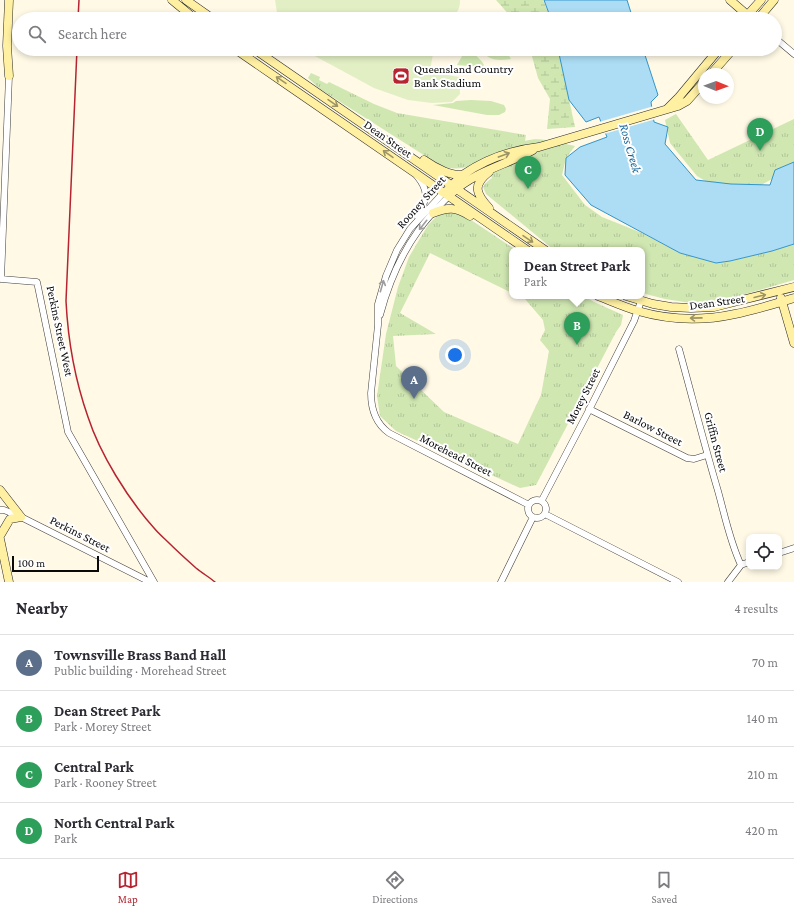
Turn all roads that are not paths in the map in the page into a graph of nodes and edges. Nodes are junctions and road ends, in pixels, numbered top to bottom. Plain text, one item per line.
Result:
1 (9, 0) edge
2 (172, 0) edge
3 (186, 0) edge
4 (730, 0) edge
5 (761, 0) edge
6 (774, 0) edge
7 (187, 12) edge
8 (203, 12) edge
9 (742, 12) edge
10 (752, 12) edge
11 (764, 12) edge
12 (782, 44) edge
13 (794, 54) edge
14 (247, 56) edge
15 (264, 56) edge
16 (714, 56) edge
17 (727, 56) edge
18 (4, 59) edge
19 (716, 68) edge
20 (9, 76) joint
21 (698, 89) edge
22 (684, 91) junction
23 (691, 98) junction
24 (664, 110) junction
25 (393, 145) junction
26 (538, 147) junction
27 (499, 165) junction
28 (409, 168) junction
29 (464, 174) junction
30 (454, 187) junction
31 (446, 194) junction
32 (432, 213) junction
33 (413, 225) junction
34 (511, 227) junction
35 (496, 229) junction
36 (523, 247) edge
37 (541, 247) edge
38 (390, 265) junction
39 (397, 268) junction
40 (0, 279) edge
41 (794, 287) edge
42 (779, 292) junction
43 (794, 298) edge
44 (605, 299) edge
45 (634, 299) edge
46 (640, 301) junction
47 (782, 302) junction
48 (637, 311) junction
49 (378, 324) junction
50 (794, 343) edge
51 (679, 349) dead end
52 (590, 409) junction
53 (377, 420) joint
54 (707, 455) junction
55 (0, 490) edge
56 (542, 500) junction
57 (529, 505) junction
58 (0, 510) edge
59 (545, 514) junction
60 (21, 517) junction
61 (533, 517) junction
62 (0, 537) edge
63 (794, 548) edge
64 (782, 552) edge
65 (746, 563) edge
66 (741, 564) junction
67 (9, 580) edge
68 (150, 582) edge
69 (154, 582) edge
70 (501, 582) edge
71 (678, 582) edge
72 (728, 582) edge

1 - 18 main road, Perkins Street West
2 - 7 main road
3 - 8 main road
4 - 9 main road
5 - 10 main road
6 - 11 main road
12 - 13 street
28 -> 14 main road, Dean Street
15 -> 25 main road, Dean Street
16 - 22 main road
17 - 19 main road
18 - 20 main road, Perkins Street West
20 - 40 street, Perkins Street West
21 - 23 main road
22 - 23 main road
22 - 24 main road
23 - 24 main road, Rooney Street
24 - 26 main road, Rooney Street
25 - 29 main road
25 - 30 main road, Dean Street
26 - 27 main road, Rooney Street
29 -> 26 main road, Rooney Street
27 - 30 main road, Rooney Street
27 - 34 main road
28 - 31 main road, Dean Street
28 - 33 street
29 - 30 main road, Rooney Street
30 - 31 main road, Rooney Street
30 - 34 main road, Dean Street
31 - 32 street, Rooney Street
31 - 33 street, Rooney Street
31 - 35 main road, Dean Street
32 - 35 main road
32 -> 39 street, Rooney Street
33 - 38 street, Rooney Street
34 -> 37 main road, Dean Street
35 - 36 main road, Dean Street
38 - 39 street
49 -> 38 street, Rooney Street
39 - 49 street, Rooney Street
40 - 69 street, Perkins Street West
41 - 42 main road, Dean Street
46 -> 42 main road, Dean Street
42 - 47 main road
43 - 47 main road, Dean Street
44 - 48 main road, Dean Street
45 - 46 main road, Dean Street
46 - 48 street, Morey Street
47 -> 48 main road, Dean Street
47 - 50 main road
48 - 52 street, Morey Street
49 - 53 street, Rooney Street
51 - 54 street, Griffin Street
52 - 54 street, Barlow Street
52 - 56 street, Morey Street
53 - 57 street, Morehead Street
54 - 66 street, Griffin Street
55 - 60 main road
56 - 57 street
56 - 59 street
57 - 61 street
58 - 60 street, Perkins Street
59 - 61 street
59 - 71 street
60 - 62 main road
60 - 68 street, Perkins Street
61 - 70 street
62 - 67 main road
63 - 64 street
65 - 66 street
66 - 72 street

